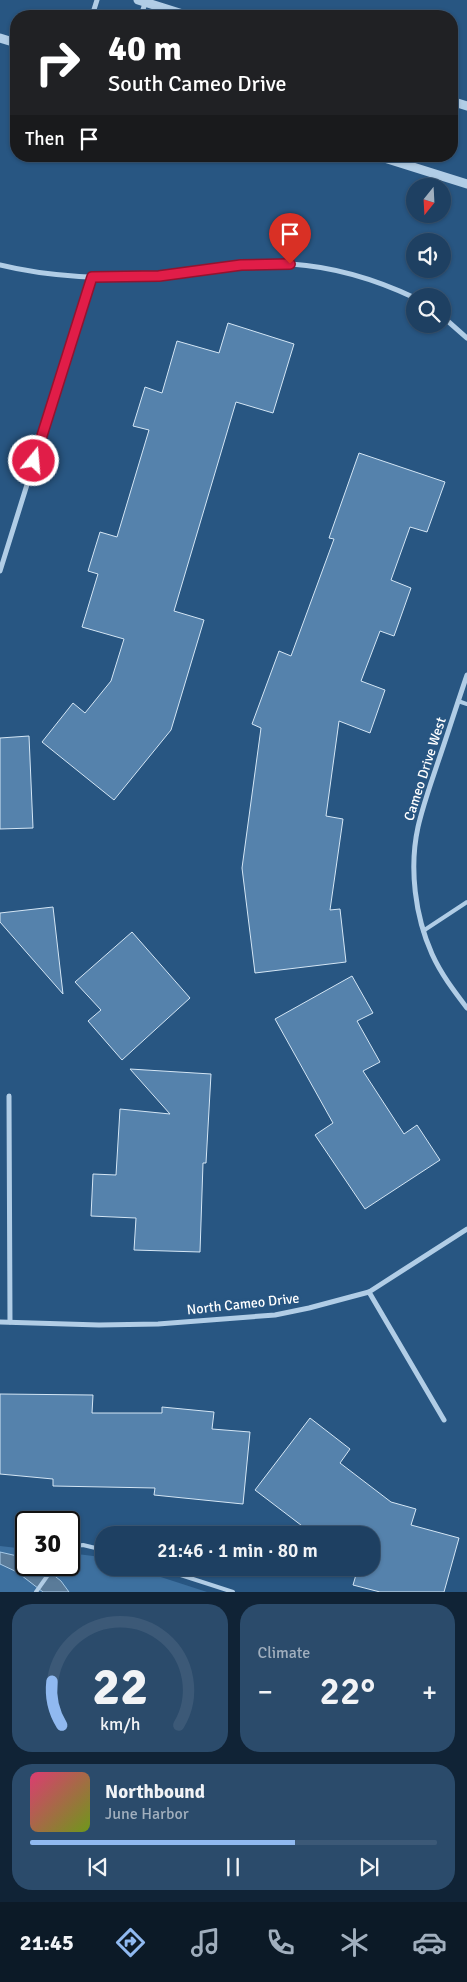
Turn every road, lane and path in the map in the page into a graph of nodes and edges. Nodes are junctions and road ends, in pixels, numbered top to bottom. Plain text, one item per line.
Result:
1 (144, 1) edge
2 (171, 10) edge
3 (397, 162) edge
4 (467, 184) edge
5 (0, 265) edge
6 (92, 277) junction
7 (406, 294) edge
8 (451, 324) edge
9 (467, 338) edge
10 (0, 571) edge
11 (467, 675) edge
12 (458, 701) junction
13 (467, 704) edge
14 (467, 902) edge
15 (423, 931) junction
16 (467, 1008) edge
17 (9, 1096) dead end
18 (467, 1229) edge
19 (369, 1292) junction
20 (0, 1322) edge
21 (10, 1322) junction
22 (444, 1420) dead end
23 (80, 1545) edge
24 (95, 1548) edge
25 (47, 1576) edge
26 (184, 1576) edge
27 (36, 1592) edge
28 (233, 1592) edge

1 - 2 street
3 - 4 street
5 - 6 street
6 - 7 street
6 - 10 street
8 - 9 street
11 - 12 street, Cameo Drive West
12 - 13 lane
12 - 15 street, Cameo Drive West
14 - 15 lane
15 - 16 street, Cameo Drive West
17 - 21 street
18 - 19 street, North Cameo Drive
19 - 21 street, North Cameo Drive
19 - 22 street
20 - 21 street, North Cameo Drive
23 - 24 lane
25 - 27 lane
26 - 28 lane

